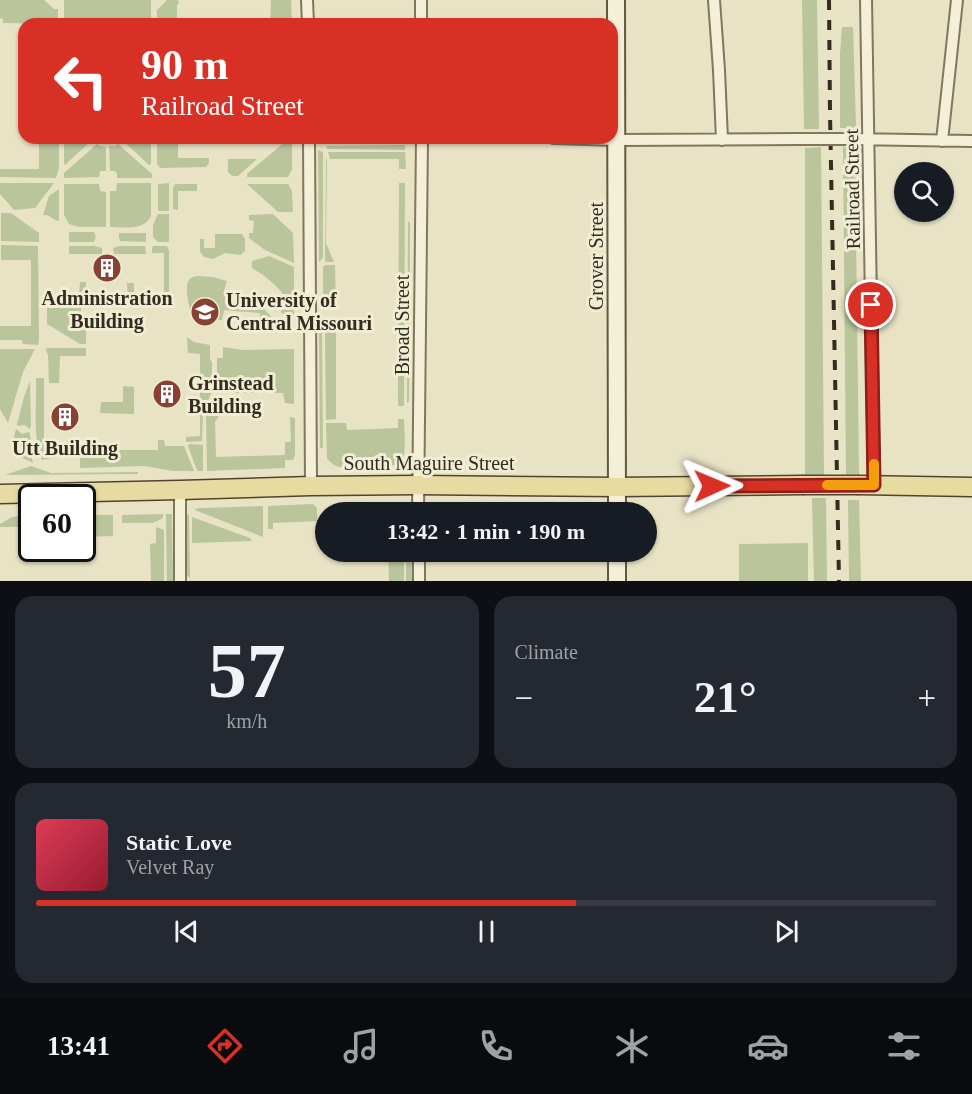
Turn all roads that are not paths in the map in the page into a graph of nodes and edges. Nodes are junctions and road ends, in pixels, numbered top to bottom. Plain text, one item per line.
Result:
1 (307, 0) edge
2 (421, 0) edge
3 (616, 0) edge
4 (714, 0) edge
5 (866, 0) edge
6 (957, 0) edge
7 (308, 18) edge
8 (421, 18) edge
9 (616, 18) edge
10 (618, 140) edge
11 (722, 140) junction
12 (869, 140) junction
13 (942, 141) junction
14 (972, 141) edge
15 (309, 144) edge
16 (422, 144) edge
17 (617, 144) edge
18 (418, 485) junction
19 (867, 485) junction
20 (311, 486) junction
21 (616, 488) junction
22 (972, 488) edge
23 (180, 490) junction
24 (0, 494) edge
25 (418, 502) edge
26 (617, 502) edge
27 (419, 562) edge
28 (617, 562) edge
29 (180, 581) edge
30 (419, 581) edge
31 (617, 581) edge

1 - 7 street
2 - 8 street
3 - 9 street, Grover Street
4 - 11 street
5 - 12 street, Railroad Street
6 - 13 street
10 - 11 street
11 - 12 street, bridge
12 - 13 street
12 - 19 street, Railroad Street
13 - 14 street
15 - 20 street
16 - 18 street, Broad Street
17 - 21 street, Grover Street
18 - 20 main road, South Maguire Street
18 - 21 main road, South Maguire Street
18 - 25 street, Broad Street
19 - 21 main road, South Maguire Street, bridge
19 - 22 main road, South Maguire Street
20 - 23 main road, South Maguire Street
21 - 26 street, Grover Street
23 - 24 main road, South Maguire Street
23 - 29 street
27 - 30 street
28 - 31 street

